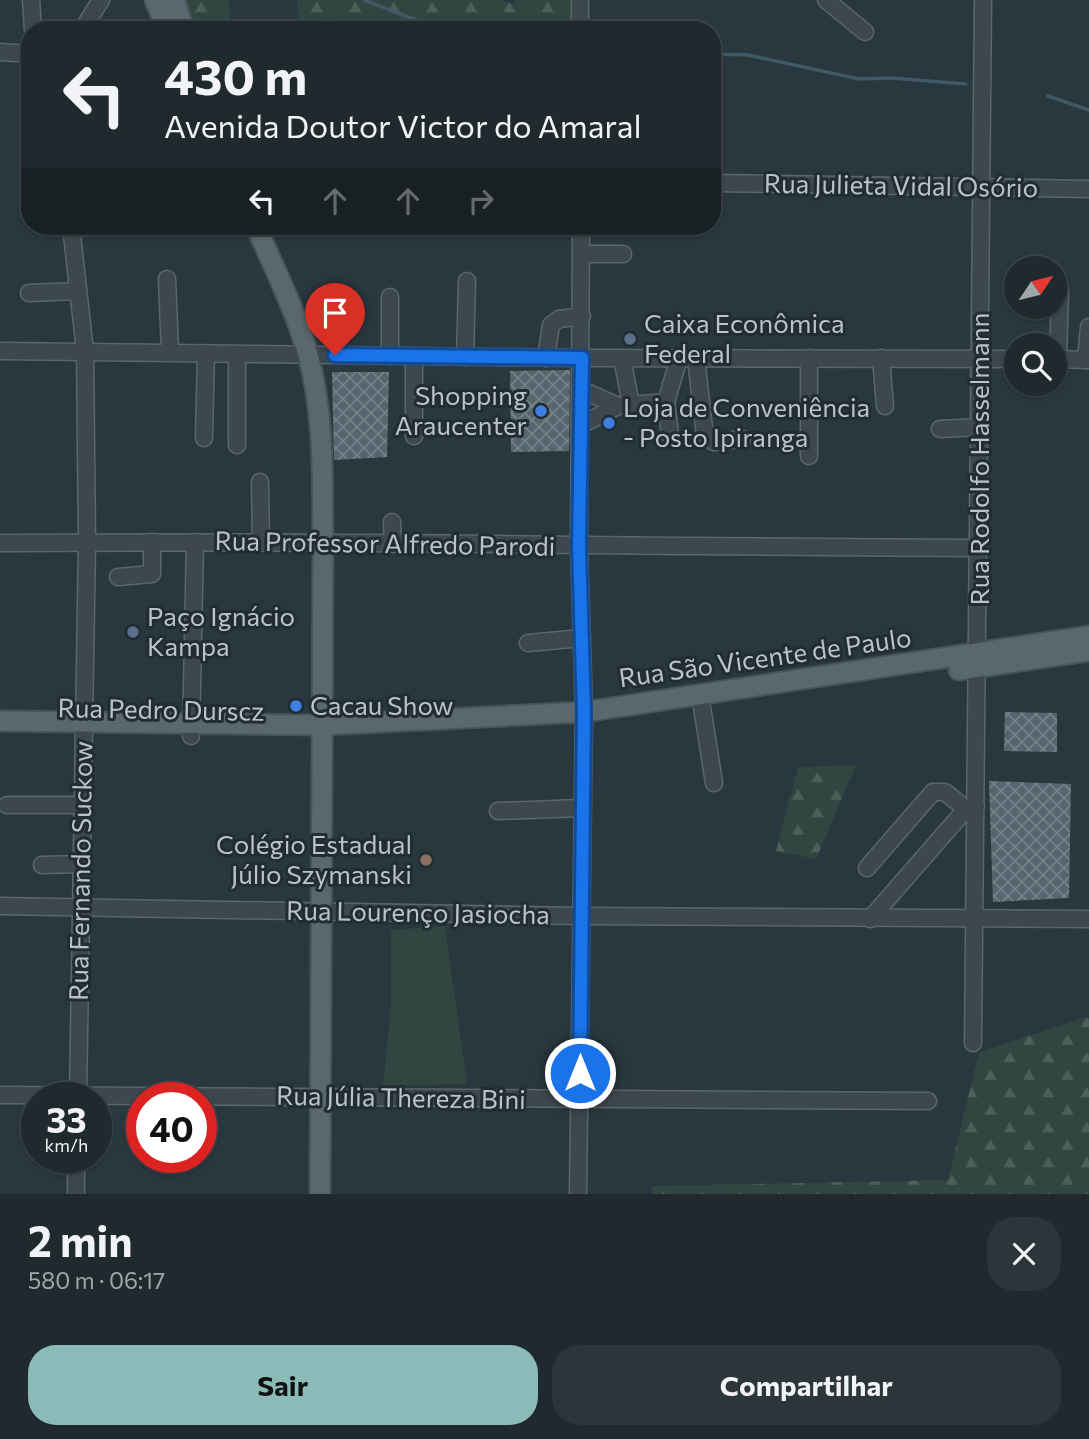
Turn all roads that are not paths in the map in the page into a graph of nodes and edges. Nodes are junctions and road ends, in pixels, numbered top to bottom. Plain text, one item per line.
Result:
1 (30, 0) edge
2 (101, 0) edge
3 (155, 0) edge
4 (174, 0) edge
5 (580, 0) edge
6 (826, 0) edge
7 (983, 0) edge
8 (32, 21) edge
9 (88, 21) edge
10 (162, 21) edge
11 (182, 21) edge
12 (580, 21) edge
13 (865, 32) dead end
14 (0, 52) edge
15 (21, 53) edge
16 (721, 183) edge
17 (981, 188) junction
18 (1089, 189) edge
19 (72, 235) edge
20 (260, 235) edge
21 (581, 235) edge
22 (581, 254) junction
23 (623, 254) dead end
24 (167, 279) dead end
25 (467, 281) dead end
26 (78, 291) junction
27 (29, 293) dead end
28 (390, 298) dead end
29 (582, 316) junction
30 (1089, 327) edge
31 (0, 351) edge
32 (85, 351) junction
33 (170, 352) junction
34 (206, 353) junction
35 (237, 354) junction
36 (308, 355) junction
37 (390, 356) junction
38 (414, 356) junction
39 (465, 357) junction
40 (546, 358) junction
41 (582, 358) junction
42 (622, 358) junction
43 (688, 358) junction
44 (809, 358) junction
45 (881, 358) junction
46 (980, 358) junction
47 (1004, 359) edge
48 (1067, 360) edge
49 (1088, 361) edge
50 (582, 390) junction
51 (666, 402) junction
52 (625, 405) junction
53 (885, 407) dead end
54 (581, 425) junction
55 (981, 427) junction
56 (940, 429) dead end
57 (670, 435) dead end
58 (414, 436) dead end
59 (204, 438) dead end
60 (742, 439) dead end
61 (237, 445) dead end
62 (809, 456) dead end
63 (260, 482) dead end
64 (392, 522) dead end
65 (87, 542) junction
66 (152, 542) junction
67 (195, 542) junction
68 (261, 542) junction
69 (323, 542) junction
70 (0, 543) edge
71 (393, 544) junction
72 (579, 547) junction
73 (979, 548) junction
74 (118, 577) dead end
75 (1089, 636) edge
76 (582, 638) junction
77 (528, 643) dead end
78 (1089, 650) edge
79 (979, 660) junction
80 (702, 707) junction
81 (583, 718) junction
82 (0, 721) edge
83 (83, 729) junction
84 (191, 731) junction
85 (322, 732) junction
86 (0, 735) edge
87 (714, 783) dead end
88 (7, 805) dead end
89 (82, 805) junction
90 (971, 807) junction
91 (582, 808) junction
92 (498, 811) dead end
93 (81, 864) junction
94 (42, 865) dead end
95 (867, 868) dead end
96 (0, 906) edge
97 (81, 907) junction
98 (321, 912) junction
99 (580, 916) junction
100 (974, 917) junction
101 (870, 919) junction
102 (1089, 919) edge
103 (973, 1043) dead end
104 (78, 1082) edge
105 (0, 1095) edge
106 (21, 1095) edge
107 (112, 1096) edge
108 (320, 1097) junction
109 (580, 1100) junction
110 (928, 1101) dead end
111 (76, 1173) edge
112 (76, 1194) edge
113 (320, 1194) edge
114 (578, 1194) edge

1 - 8 street
2 - 9 street
3 - 10 main road
4 - 11 main road
5 - 12 street
6 - 13 street
7 - 17 street, Rua Rodolfo Hasselmann
14 - 15 street
16 - 17 street, Rua Julieta Vidal Osório
17 - 18 street, Rua Julieta Vidal Osório
17 - 46 street, Rua Rodolfo Hasselmann
19 - 26 street, Rua Fernando Suckow
20 - 36 main road
21 - 22 street
22 - 23 street
22 - 29 street
24 - 33 street
25 - 39 street
26 - 27 street
26 - 32 street, Rua Fernando Suckow
28 - 37 street
29 - 40 street
29 - 41 street
30 - 49 street
31 - 32 street
32 - 33 street
32 - 65 street, Rua Fernando Suckow
33 - 34 street
34 - 35 street
34 - 59 street
35 - 36 street
35 - 61 street
36 - 37 street
36 - 69 main road
37 - 38 street
38 - 39 street
38 - 58 street
39 - 40 street
40 - 41 street
41 - 42 street
41 - 50 street
42 - 43 street
42 - 52 street
43 - 44 street
43 - 51 street
43 - 60 street
44 - 45 street
44 - 62 street
45 - 46 street
45 - 53 street
46 - 47 street
46 - 55 street, Rua Rodolfo Hasselmann
48 - 49 street
50 - 52 street
50 - 54 street
51 - 52 street
51 - 57 street
52 - 54 street
54 - 72 street
55 - 56 street
55 - 73 street, Rua Rodolfo Hasselmann
63 - 68 street
64 - 71 street
65 - 66 street, Rua Professor Alfredo Parodi
65 - 70 street, Rua Professor Alfredo Parodi
65 - 83 street, Rua Fernando Suckow
66 - 67 street, Rua Professor Alfredo Parodi
66 - 74 street
67 - 68 street, Rua Professor Alfredo Parodi
67 - 84 street
68 - 69 street, Rua Professor Alfredo Parodi
69 - 71 street, Rua Professor Alfredo Parodi
69 - 85 main road
71 - 72 street, Rua Professor Alfredo Parodi
72 - 73 street, Rua Professor Alfredo Parodi
72 - 76 street
73 - 79 street, Rua Rodolfo Hasselmann
75 - 79 main road, Rua São Vicente de Paulo
76 - 77 street
76 - 81 street
78 - 79 main road, Rua São Vicente de Paulo
79 - 80 main road, Rua São Vicente de Paulo
79 - 81 main road, Rua São Vicente de Paulo
79 - 90 street, Rua Rodolfo Hasselmann
80 - 81 main road, Rua São Vicente de Paulo
80 - 87 street
81 - 85 main road, Rua São Vicente de Paulo
81 - 91 street
82 - 83 main road, Rua Pedro Durscz
83 - 84 main road, Rua Pedro Durscz
83 - 86 main road, Rua Pedro Durscz
83 - 89 street, Rua Fernando Suckow
84 - 85 main road, Rua Pedro Durscz
85 - 98 main road
88 - 89 street
89 - 93 street, Rua Fernando Suckow
90 - 95 street
90 - 100 street, Rua Rodolfo Hasselmann
90 - 101 street
91 - 92 street
91 - 99 street
93 - 94 street
93 - 97 street, Rua Fernando Suckow
96 - 97 street, Rua Lourenço Jasiocha
97 - 98 street, Rua Lourenço Jasiocha
97 - 104 street, Rua Fernando Suckow
98 - 99 street, Rua Lourenço Jasiocha
98 - 108 main road
99 - 101 street, Rua Lourenço Jasiocha
99 - 109 street
100 - 101 street, Rua Lourenço Jasiocha
100 - 102 street, Rua Lourenço Jasiocha
100 - 103 street, Rua Rodolfo Hasselmann
105 - 106 street, Rua Júlia Thereza Bini
107 - 108 street, Rua Júlia Thereza Bini
108 - 109 street, Rua Júlia Thereza Bini
108 - 113 main road
109 - 110 street, Rua Júlia Thereza Bini
109 - 114 street
111 - 112 street

